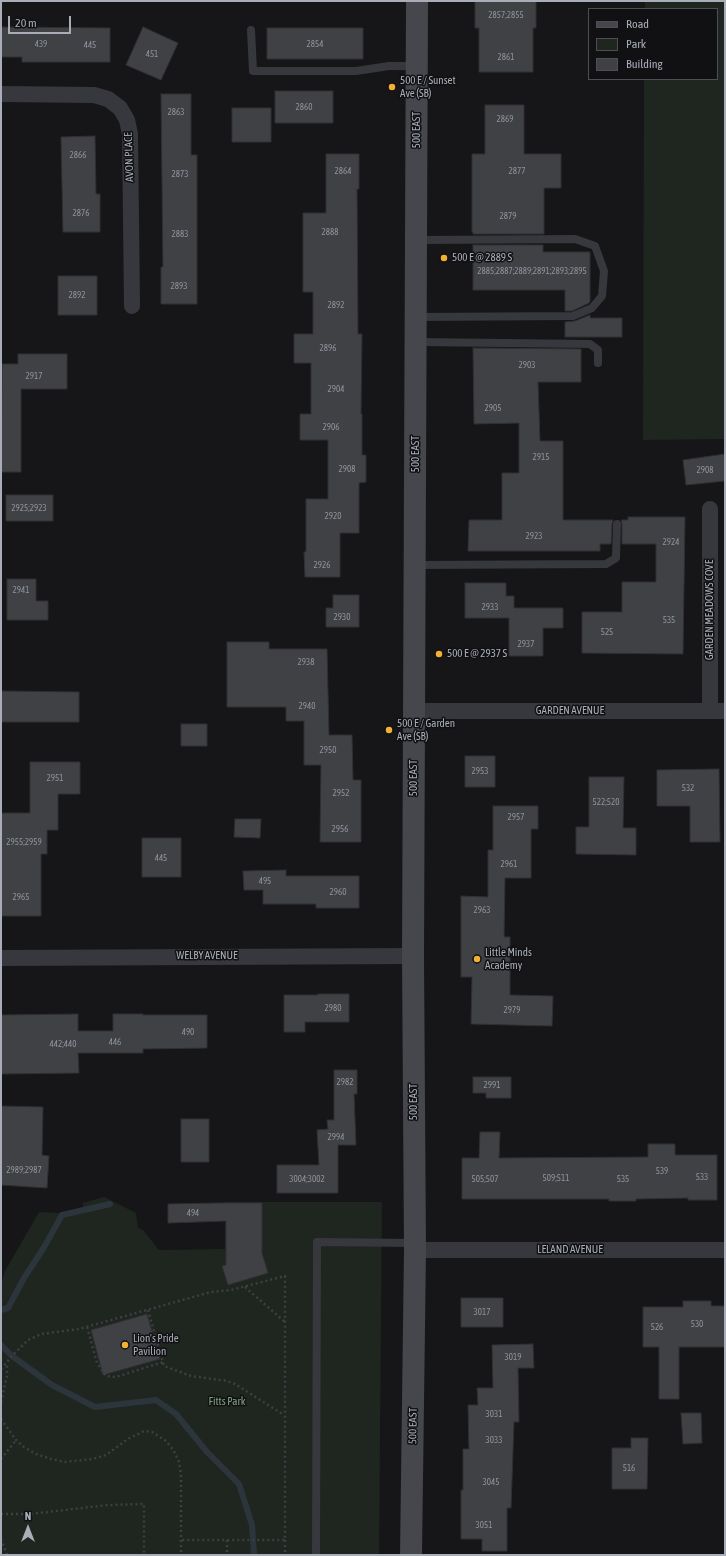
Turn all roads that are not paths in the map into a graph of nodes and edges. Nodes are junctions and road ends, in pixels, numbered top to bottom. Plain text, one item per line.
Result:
1 (417, 1) edge
2 (252, 30) dead end
3 (417, 66) junction
4 (1, 94) edge
5 (417, 240) junction
6 (132, 306) dead end
7 (416, 316) junction
8 (417, 342) junction
9 (598, 363) dead end
10 (710, 509) dead end
11 (617, 524) dead end
12 (415, 565) junction
13 (414, 711) junction
14 (717, 711) edge
15 (413, 956) junction
16 (1, 958) edge
17 (415, 1247) junction
18 (725, 1250) edge
19 (316, 1555) edge
20 (411, 1555) edge

1 - 3 street, 500 EAST
2 - 3 lane
3 - 5 street, 500 EAST
4 - 6 street, AVON PLACE
5 - 7 street, 500 EAST
5 - 7 lane
7 - 8 street, 500 EAST
8 - 9 lane
8 - 12 street, 500 EAST
10 - 14 street, GARDEN MEADOWS COVE
11 - 12 lane
12 - 13 street, 500 EAST
13 - 14 street, GARDEN AVENUE
13 - 15 street, 500 EAST
15 - 16 street, WELBY AVENUE
15 - 17 street, 500 EAST
17 - 18 street, LELAND AVENUE
17 - 19 lane
17 - 20 street, 500 EAST

